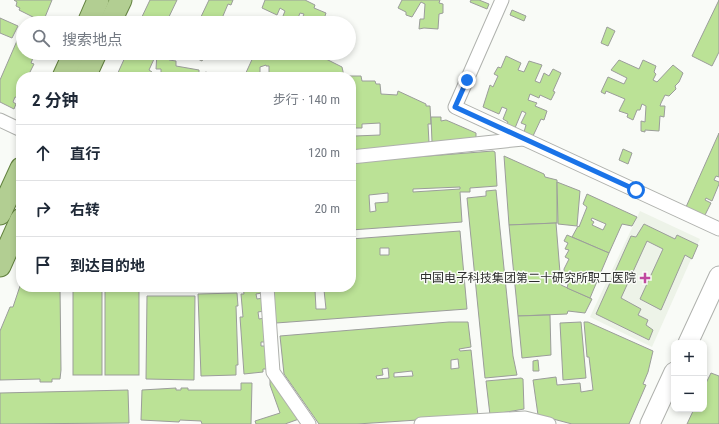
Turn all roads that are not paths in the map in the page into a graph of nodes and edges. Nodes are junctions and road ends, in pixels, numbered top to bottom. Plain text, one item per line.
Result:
1 (98, 0) edge
2 (121, 0) edge
3 (502, 0) edge
4 (91, 16) edge
5 (113, 16) edge
6 (71, 60) edge
7 (93, 60) edge
8 (65, 72) edge
9 (88, 72) edge
10 (0, 120) edge
11 (16, 128) edge
12 (525, 138) junction
13 (356, 156) edge
14 (16, 179) edge
15 (0, 214) edge
16 (719, 229) edge
17 (16, 230) edge
18 (0, 266) edge
19 (719, 276) edge
20 (267, 292) edge
21 (689, 340) edge
22 (672, 376) edge
23 (309, 424) edge
24 (421, 424) edge
25 (549, 424) edge
26 (650, 424) edge

1 - 4 main road
2 - 5 main road
3 - 12 street
6 - 8 main road
7 - 9 main road
10 - 11 street
12 - 13 street
12 - 16 street
14 - 15 main road
17 - 18 main road
19 - 21 street
20 - 23 street
22 - 26 street
24 - 25 street

